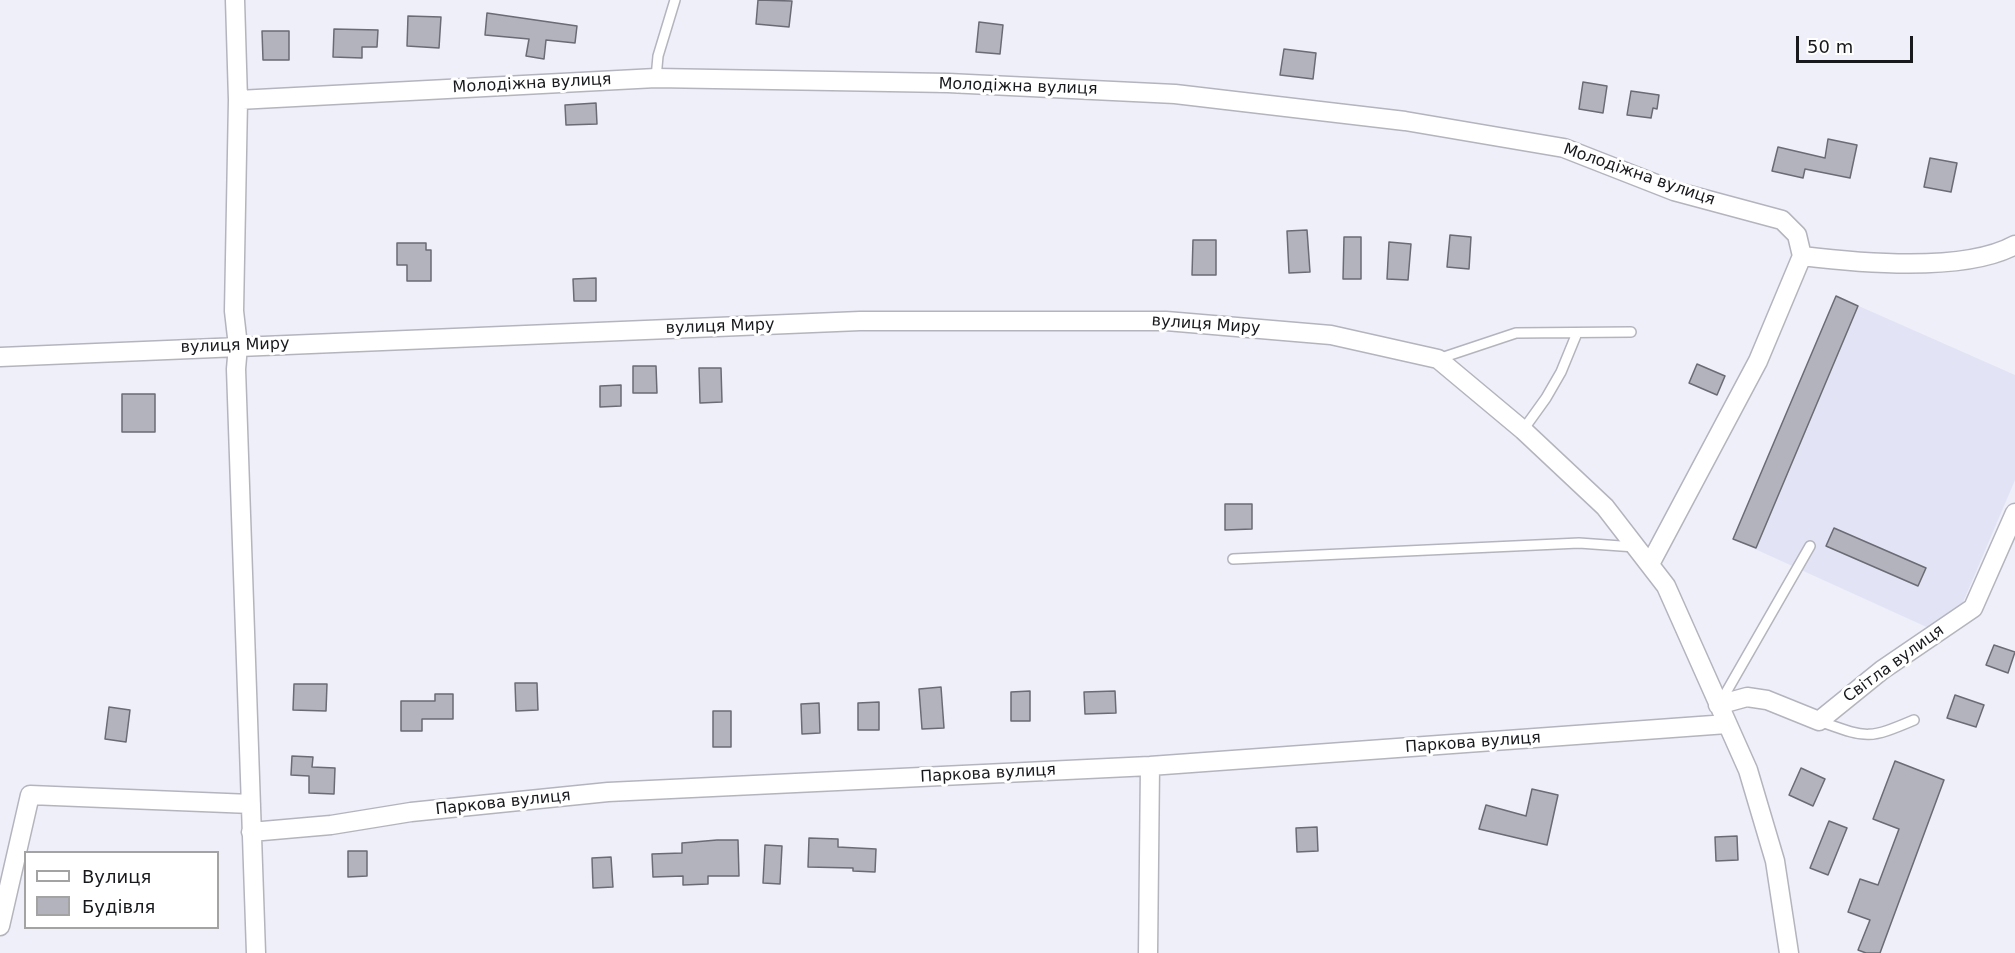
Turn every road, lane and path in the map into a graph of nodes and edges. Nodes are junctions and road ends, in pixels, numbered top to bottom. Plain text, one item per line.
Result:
1 (235, 0) edge
2 (675, 0) edge
3 (656, 78) junction
4 (238, 100) junction
5 (2015, 245) edge
6 (1802, 256) junction
7 (1631, 332) dead end
8 (1577, 333) junction
9 (238, 346) junction
10 (0, 357) edge
11 (1438, 359) junction
12 (1523, 430) junction
13 (2015, 513) edge
14 (1809, 546) dead end
15 (1636, 547) junction
16 (1233, 559) dead end
17 (1650, 564) junction
18 (1718, 705) junction
19 (1914, 720) dead end
20 (1819, 721) junction
21 (1727, 724) junction
22 (1150, 766) junction
23 (250, 804) junction
24 (251, 832) junction
25 (0, 926) edge
26 (256, 953) edge
27 (1148, 953) edge
28 (1789, 953) edge

1 - 4 street
2 - 3 lane
3 - 4 street, Молодіжна вулиця
3 - 6 street, Молодіжна вулиця
4 - 9 street
5 - 6 street
6 - 17 street
7 - 8 lane
8 - 11 lane
8 - 12 lane
9 - 10 street, вулиця Миру
9 - 11 street, вулиця Миру
9 - 23 street
11 - 12 street
12 - 15 street
13 - 20 street, Світла вулиця
14 - 18 lane
15 - 16 lane
15 - 17 street
17 - 18 street
18 - 20 street
18 - 21 street
19 - 20 lane
21 - 22 street, Паркова вулиця
21 - 28 street
22 - 24 street, Паркова вулиця
22 - 27 street
23 - 24 street
23 - 25 street
24 - 26 street

